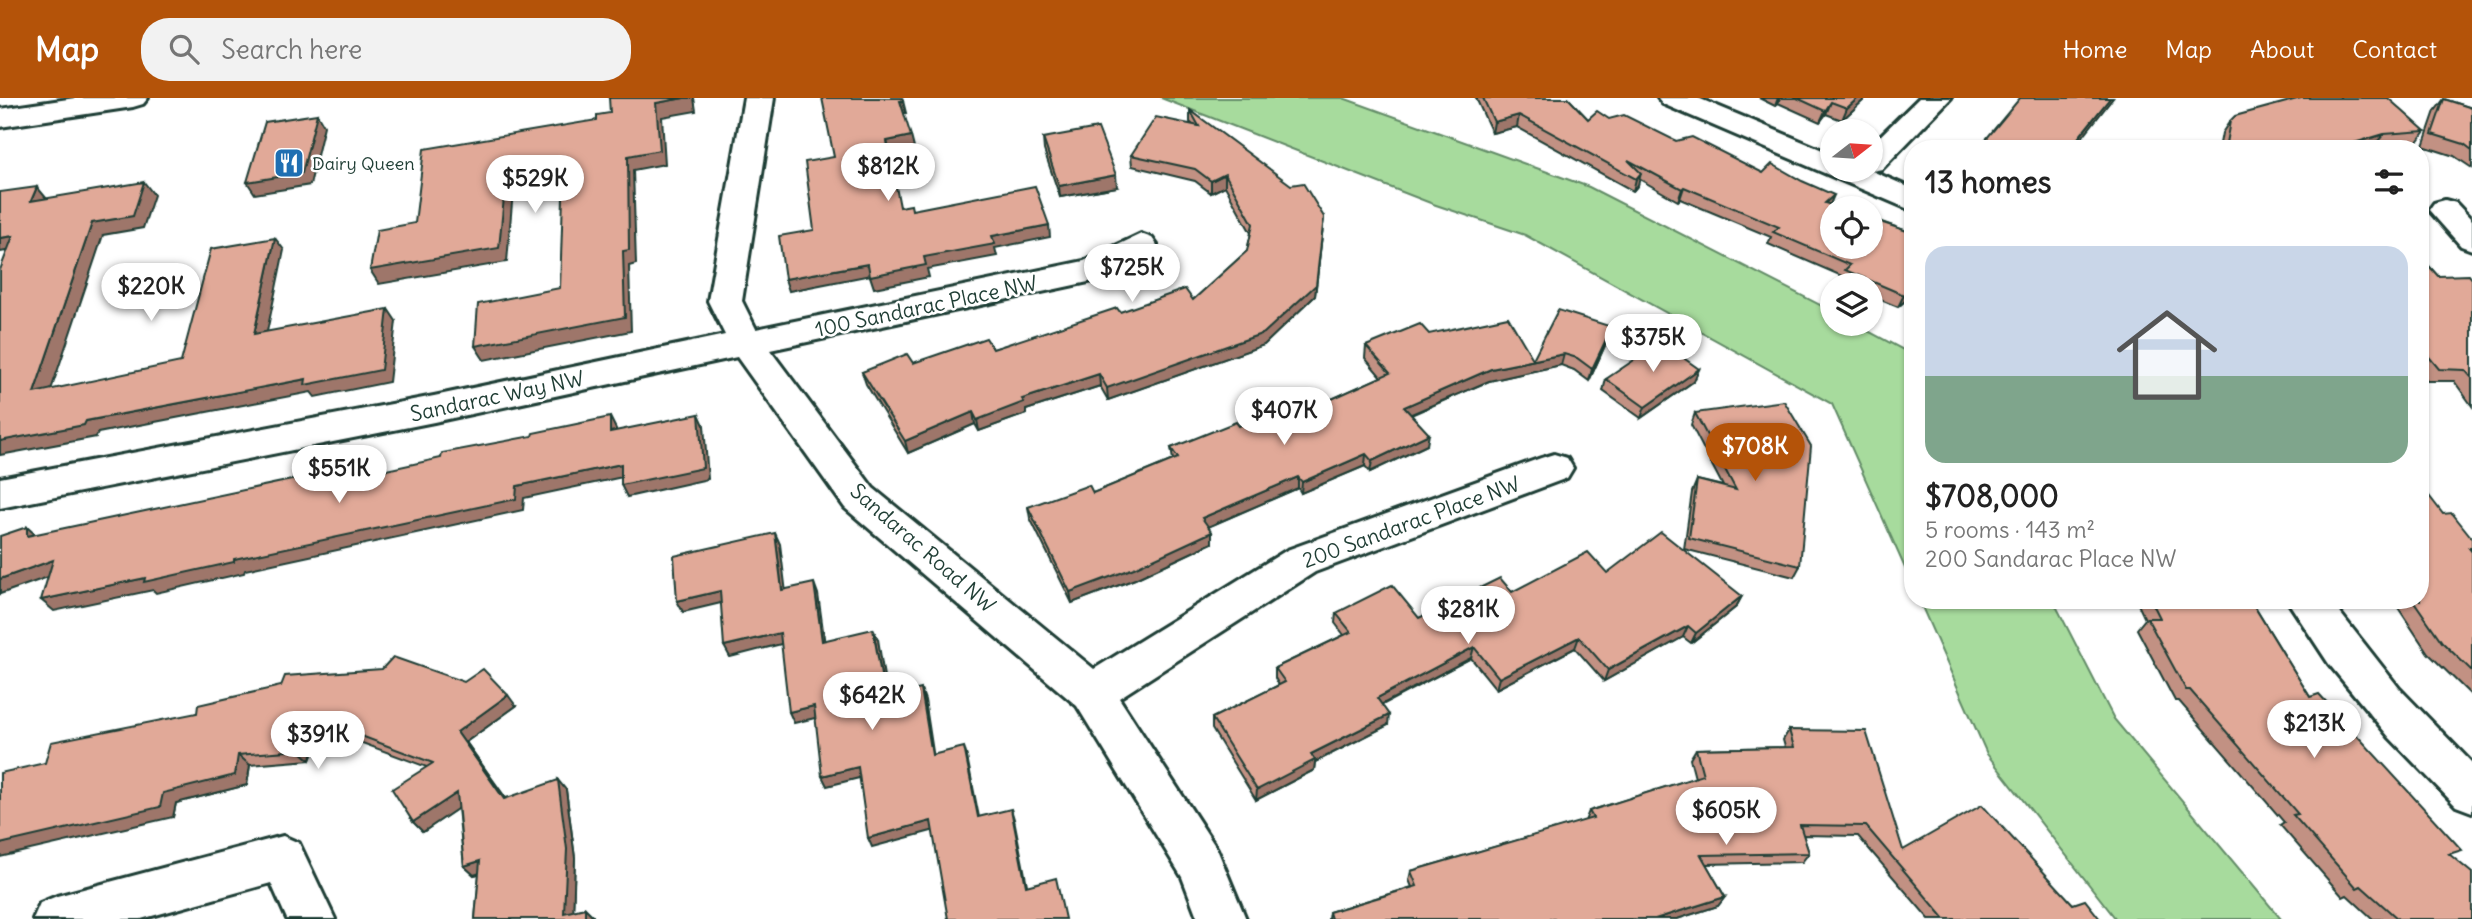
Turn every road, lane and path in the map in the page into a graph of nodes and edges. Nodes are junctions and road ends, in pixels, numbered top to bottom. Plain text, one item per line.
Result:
1 (134, 98) edge
2 (759, 98) edge
3 (1673, 98) edge
4 (1936, 98) edge
5 (0, 118) edge
6 (1883, 143) edge
7 (1820, 155) edge
8 (1878, 182) edge
9 (1904, 196) edge
10 (2445, 209) dead end
11 (2472, 239) edge
12 (1141, 245) dead end
13 (747, 345) junction
14 (1554, 468) dead end
15 (0, 493) edge
16 (2314, 609) edge
17 (1092, 693) junction
18 (2472, 792) edge
19 (57, 919) edge
20 (311, 919) edge
21 (1222, 919) edge

1 - 5 street
2 - 13 street, Sandarac Road NW
3 - 7 street
4 - 6 street
8 - 9 street
10 - 11 street
12 - 13 street, 100 Sandarac Place NW
13 - 15 street, Sandarac Way NW
13 - 17 street, Sandarac Road NW
14 - 17 street, 200 Sandarac Place NW
16 - 18 street
17 - 21 street, Sandarac Road NW
19 - 20 street

